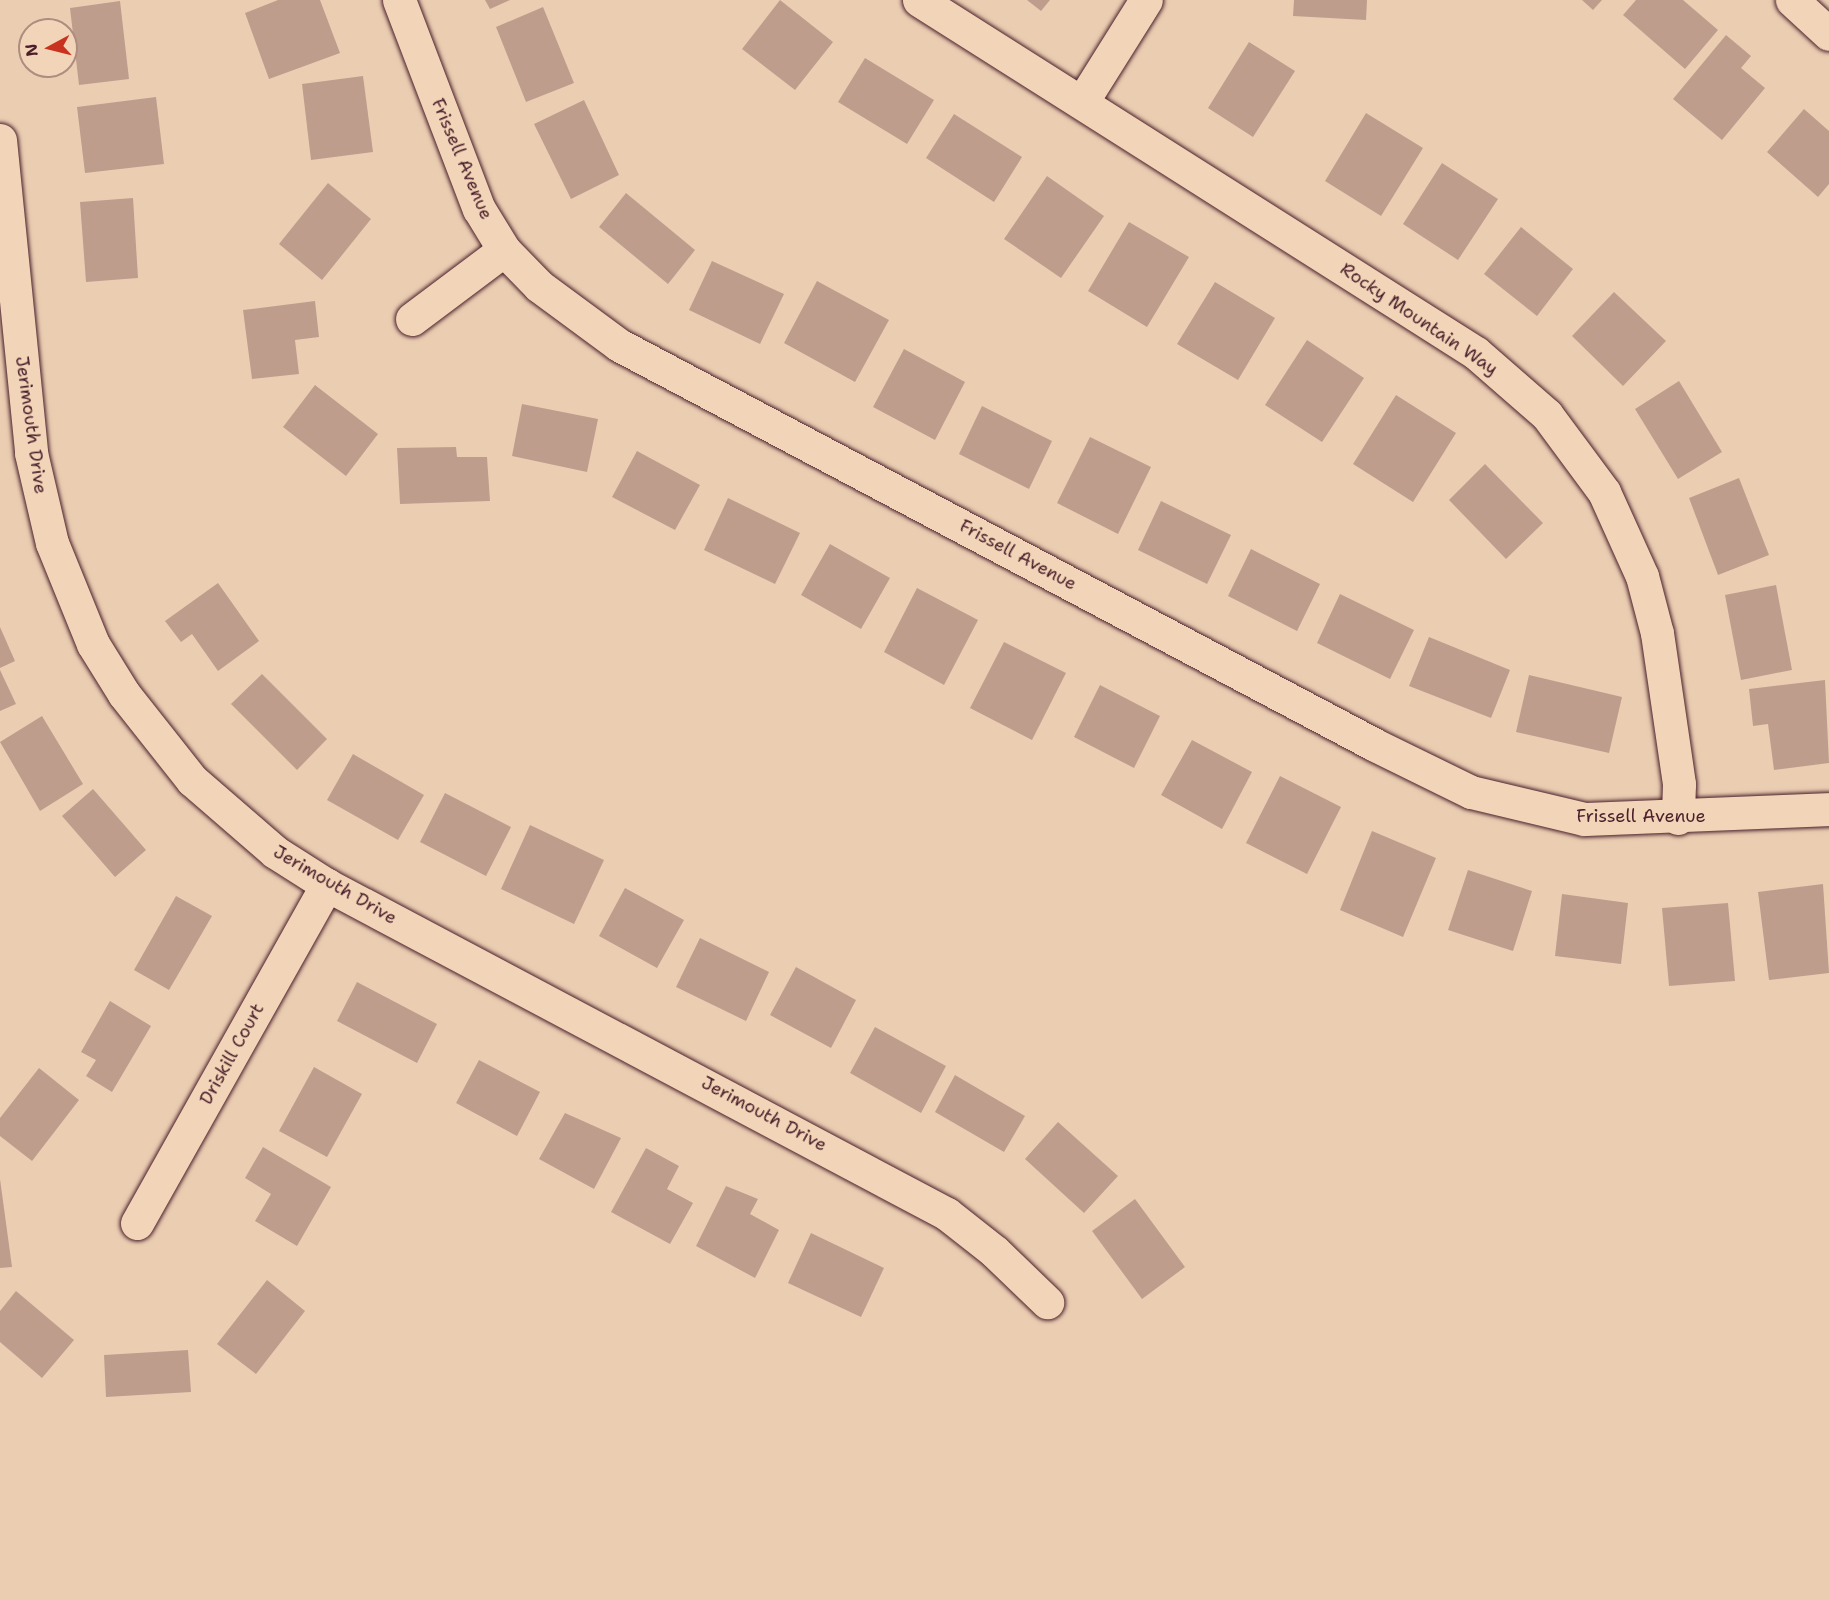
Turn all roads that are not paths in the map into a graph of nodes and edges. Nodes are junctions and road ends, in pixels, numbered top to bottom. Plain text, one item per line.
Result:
1 (399, 0) edge
2 (919, 0) edge
3 (1146, 0) edge
4 (1792, 0) edge
5 (1829, 34) edge
6 (1082, 102) junction
7 (0, 140) edge
8 (504, 250) junction
9 (412, 319) dead end
10 (1829, 809) edge
11 (1678, 818) junction
12 (327, 885) junction
13 (137, 1223) dead end
14 (1047, 1302) dead end

1 - 8 street, Frissell Avenue
2 - 6 street, Rocky Mountain Way
3 - 6 street
4 - 5 street
6 - 11 street, Rocky Mountain Way
7 - 12 street, Jerimouth Drive
8 - 9 street
8 - 11 street, Frissell Avenue
10 - 11 street, Frissell Avenue
12 - 13 street, Driskill Court
12 - 14 street, Jerimouth Drive

